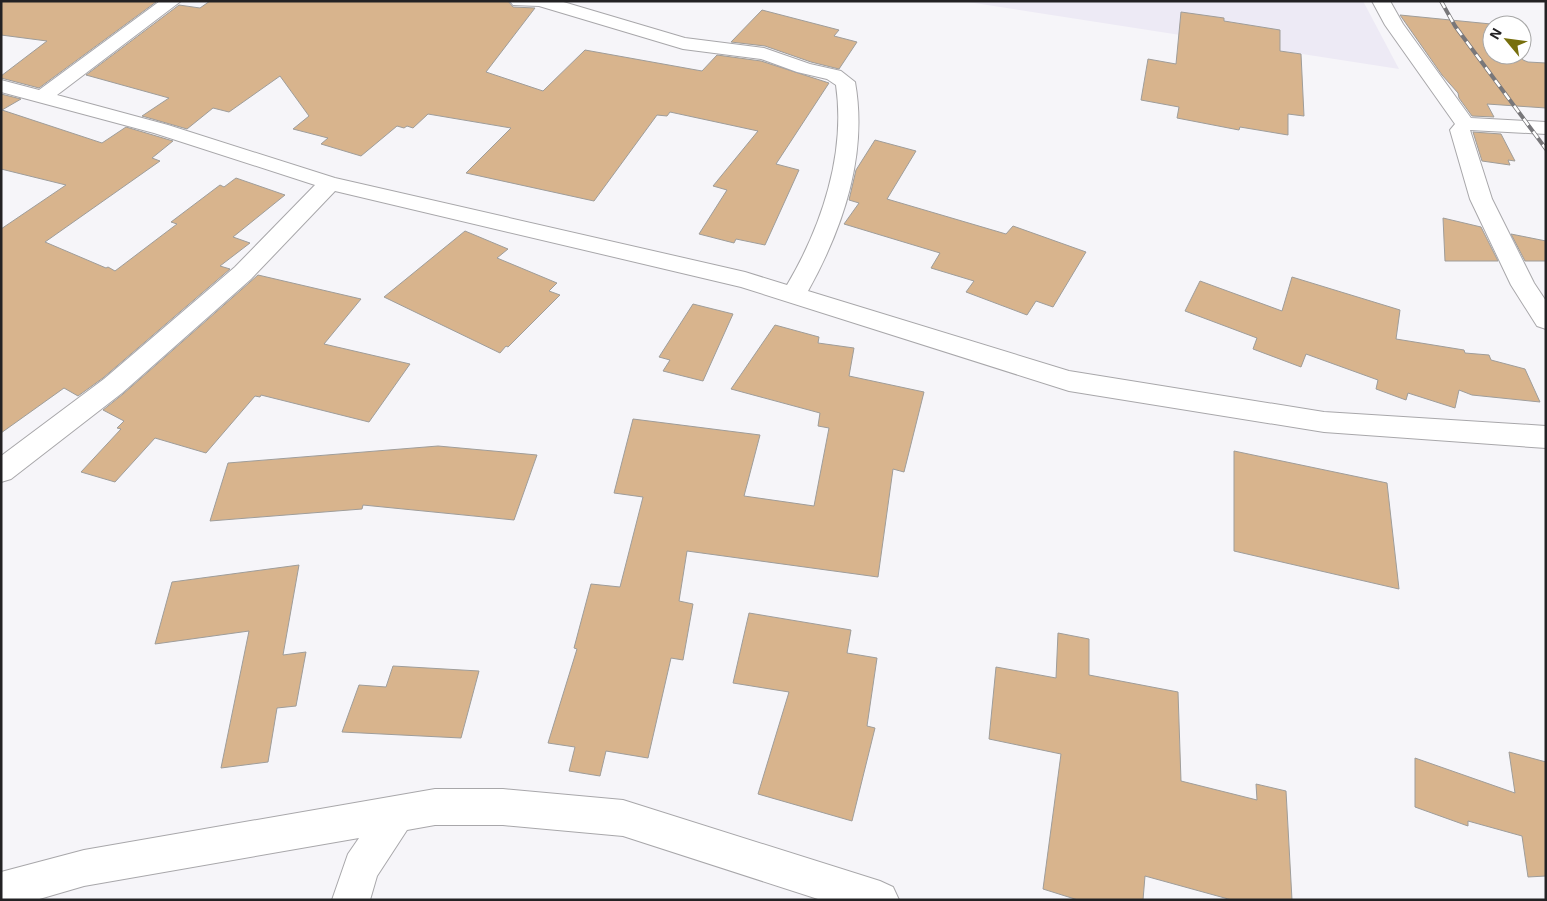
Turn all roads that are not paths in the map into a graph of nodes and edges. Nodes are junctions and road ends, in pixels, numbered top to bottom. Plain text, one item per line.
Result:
1 (172, 1) edge
2 (519, 1) edge
3 (1381, 1) edge
4 (549, 2) edge
5 (1, 86) edge
6 (41, 98) junction
7 (1465, 124) junction
8 (1546, 128) edge
9 (330, 183) junction
10 (794, 294) junction
11 (1546, 320) edge
12 (1546, 437) edge
13 (1, 471) edge
14 (396, 815) junction
15 (1, 891) edge
16 (350, 900) edge
17 (880, 900) edge

1 - 6 street
2 - 4 street
3 - 7 street
4 - 10 street
5 - 6 street
6 - 9 street
7 - 8 street
7 - 11 street
9 - 10 street
9 - 13 street
10 - 12 street
14 - 15 street
14 - 16 street
14 - 17 street

